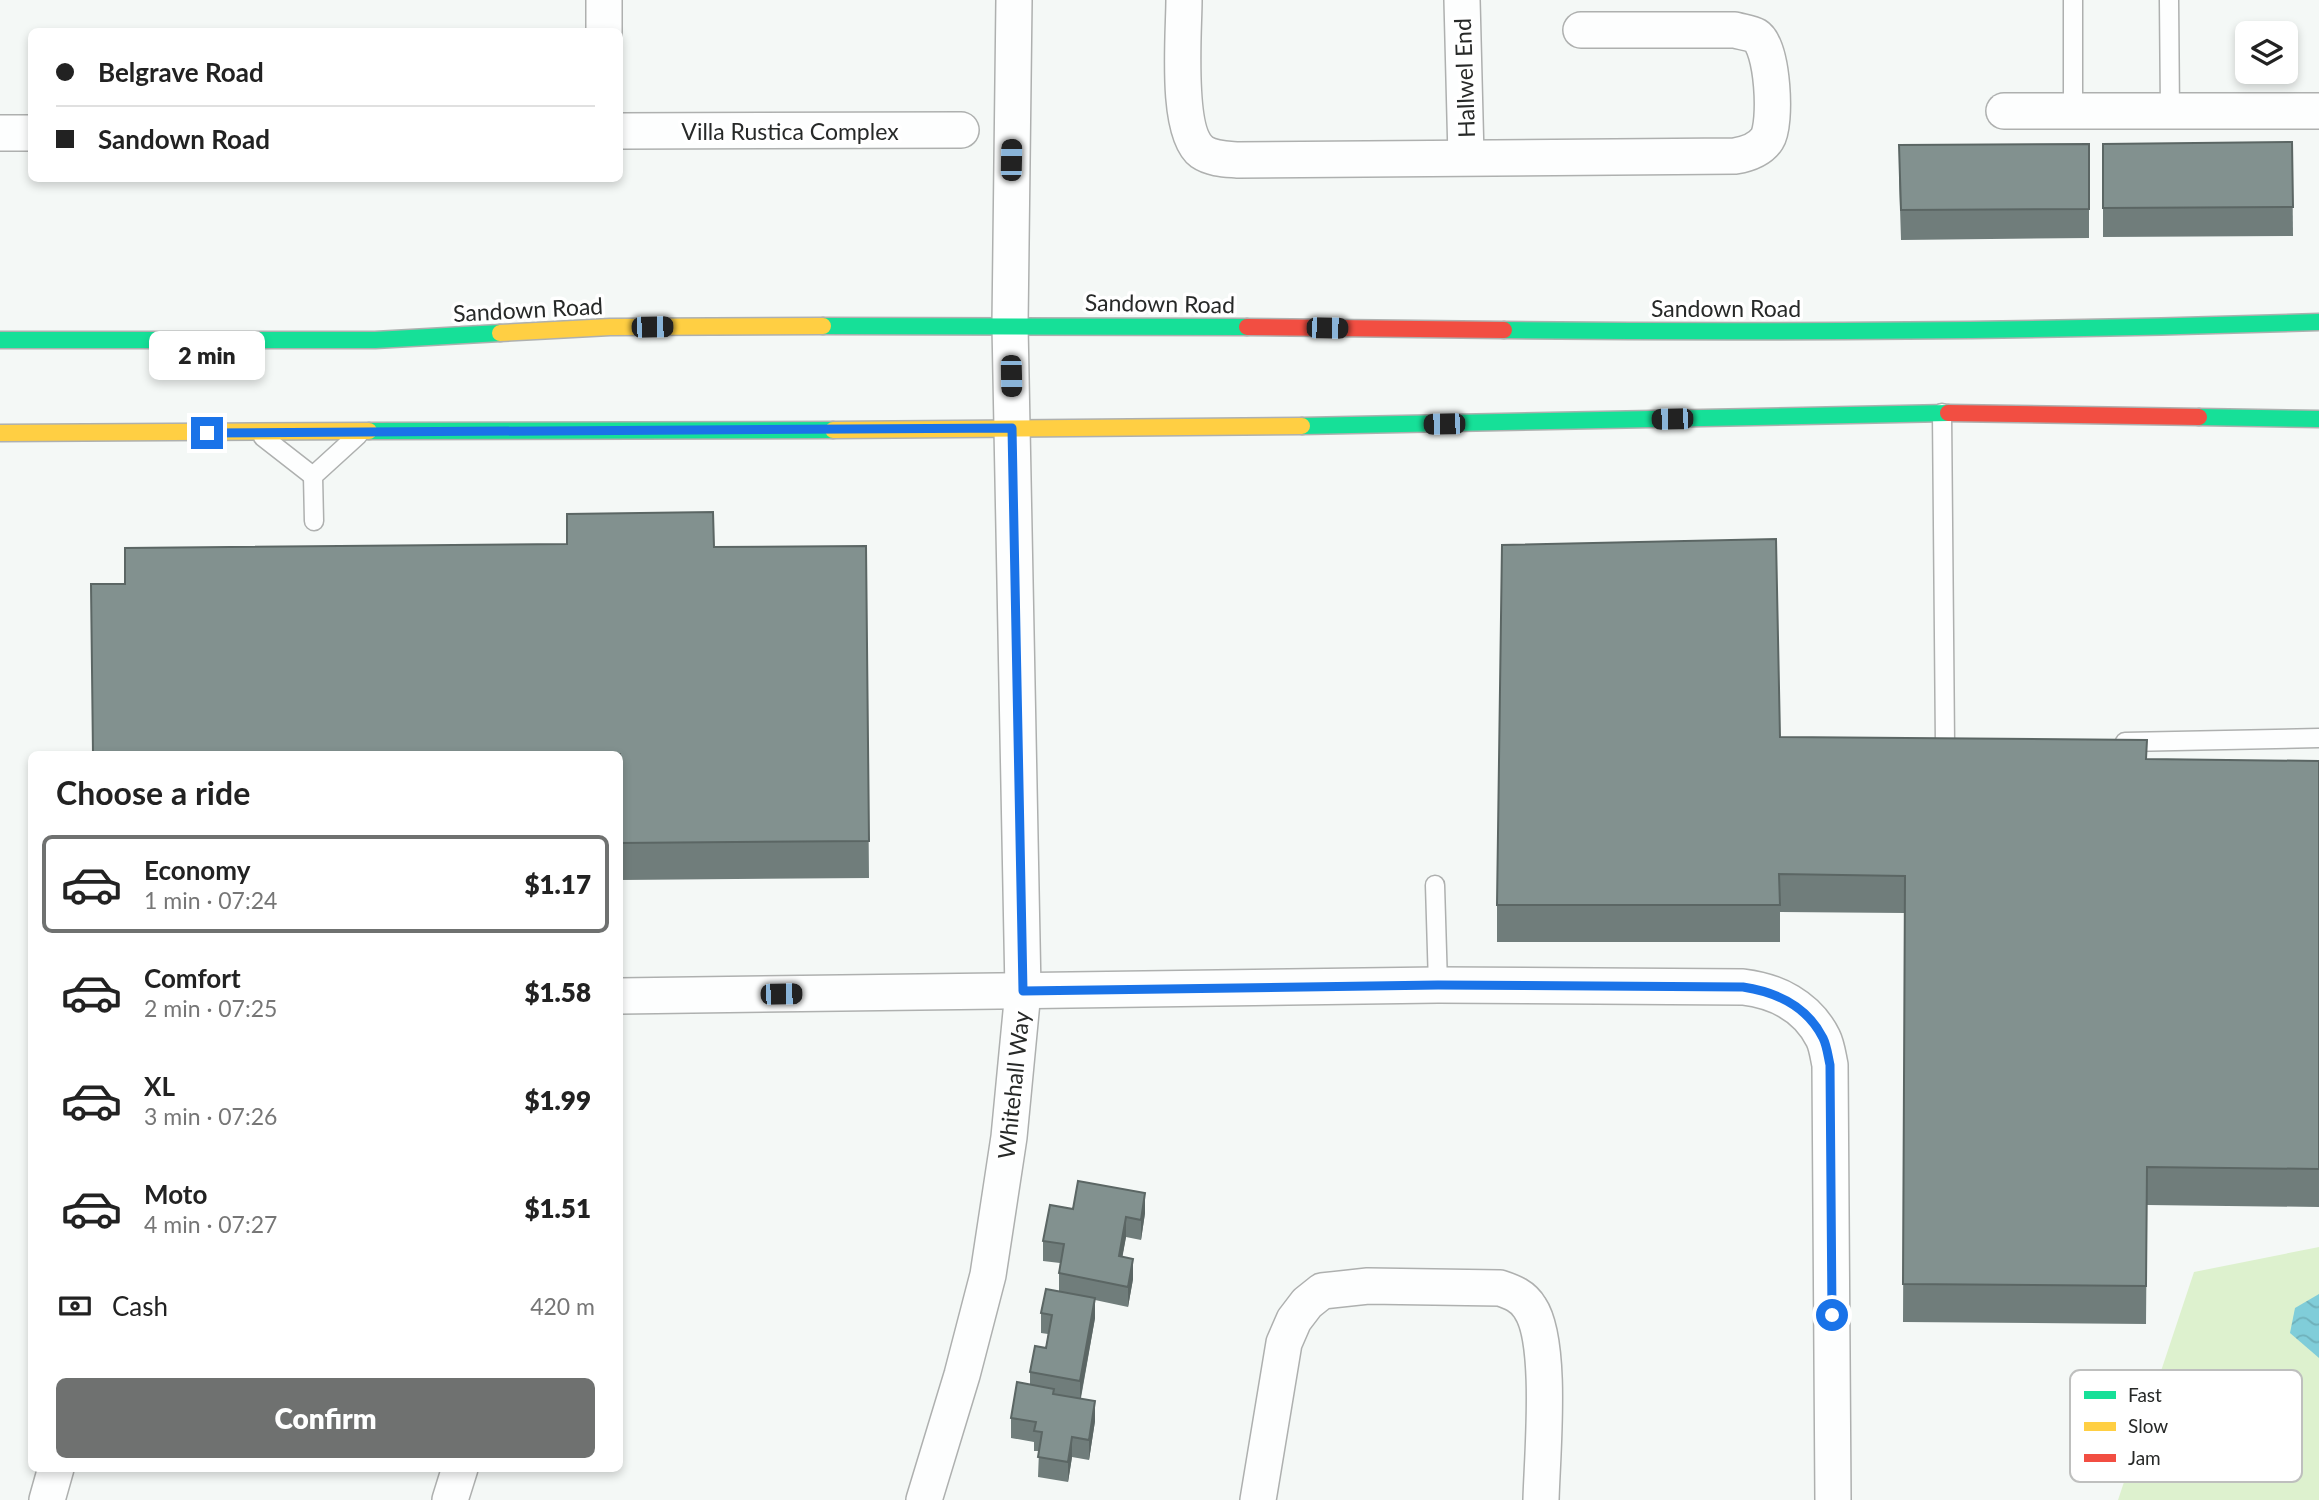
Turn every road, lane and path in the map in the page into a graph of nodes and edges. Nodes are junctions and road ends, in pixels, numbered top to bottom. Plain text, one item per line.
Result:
1 (604, 0) edge
2 (1014, 0) edge
3 (1184, 0) edge
4 (1462, 0) edge
5 (2073, 0) edge
6 (2169, 0) edge
7 (604, 28) edge
8 (1581, 30) dead end
9 (2004, 111) dead end
10 (2073, 111) junction
11 (2170, 111) junction
12 (2319, 111) edge
13 (961, 130) dead end
14 (623, 131) edge
15 (0, 133) edge
16 (28, 133) edge
17 (1466, 157) junction
18 (2319, 322) edge
19 (1010, 325) junction
20 (0, 340) edge
21 (1942, 413) junction
22 (2319, 419) edge
23 (1012, 428) junction
24 (361, 432) junction
25 (0, 433) edge
26 (259, 433) junction
27 (313, 476) junction
28 (314, 521) dead end
29 (2319, 738) edge
30 (2102, 743) edge
31 (1945, 745) edge
32 (1435, 885) dead end
33 (1438, 985) junction
34 (1023, 991) junction
35 (623, 996) edge
36 (55, 1472) edge
37 (459, 1472) edge
38 (47, 1500) edge
39 (450, 1500) edge
40 (924, 1500) edge
41 (1258, 1500) edge
42 (1541, 1500) edge
43 (1833, 1500) edge

1 - 7 street
2 - 19 street, Whitehall Way
3 - 17 street
4 - 17 street, Hallwel End
5 - 10 lane
6 - 11 lane
8 - 17 street
9 - 10 street
10 - 11 street
11 - 12 street
13 - 14 street, Villa Rustica Complex
15 - 16 street
18 - 19 main road, Sandown Road
19 - 20 main road, Sandown Road
19 - 23 street, Whitehall Way
21 - 22 main road
21 - 23 main road
21 - 31 lane
23 - 24 main road
23 - 34 street, Whitehall Way
24 - 26 main road
24 - 27 lane
25 - 26 main road
26 - 27 lane
27 - 28 lane
29 - 30 lane
32 - 33 lane
33 - 34 street
33 - 43 street
34 - 35 street
34 - 40 street, Whitehall Way
36 - 38 street
37 - 39 street
41 - 42 street

